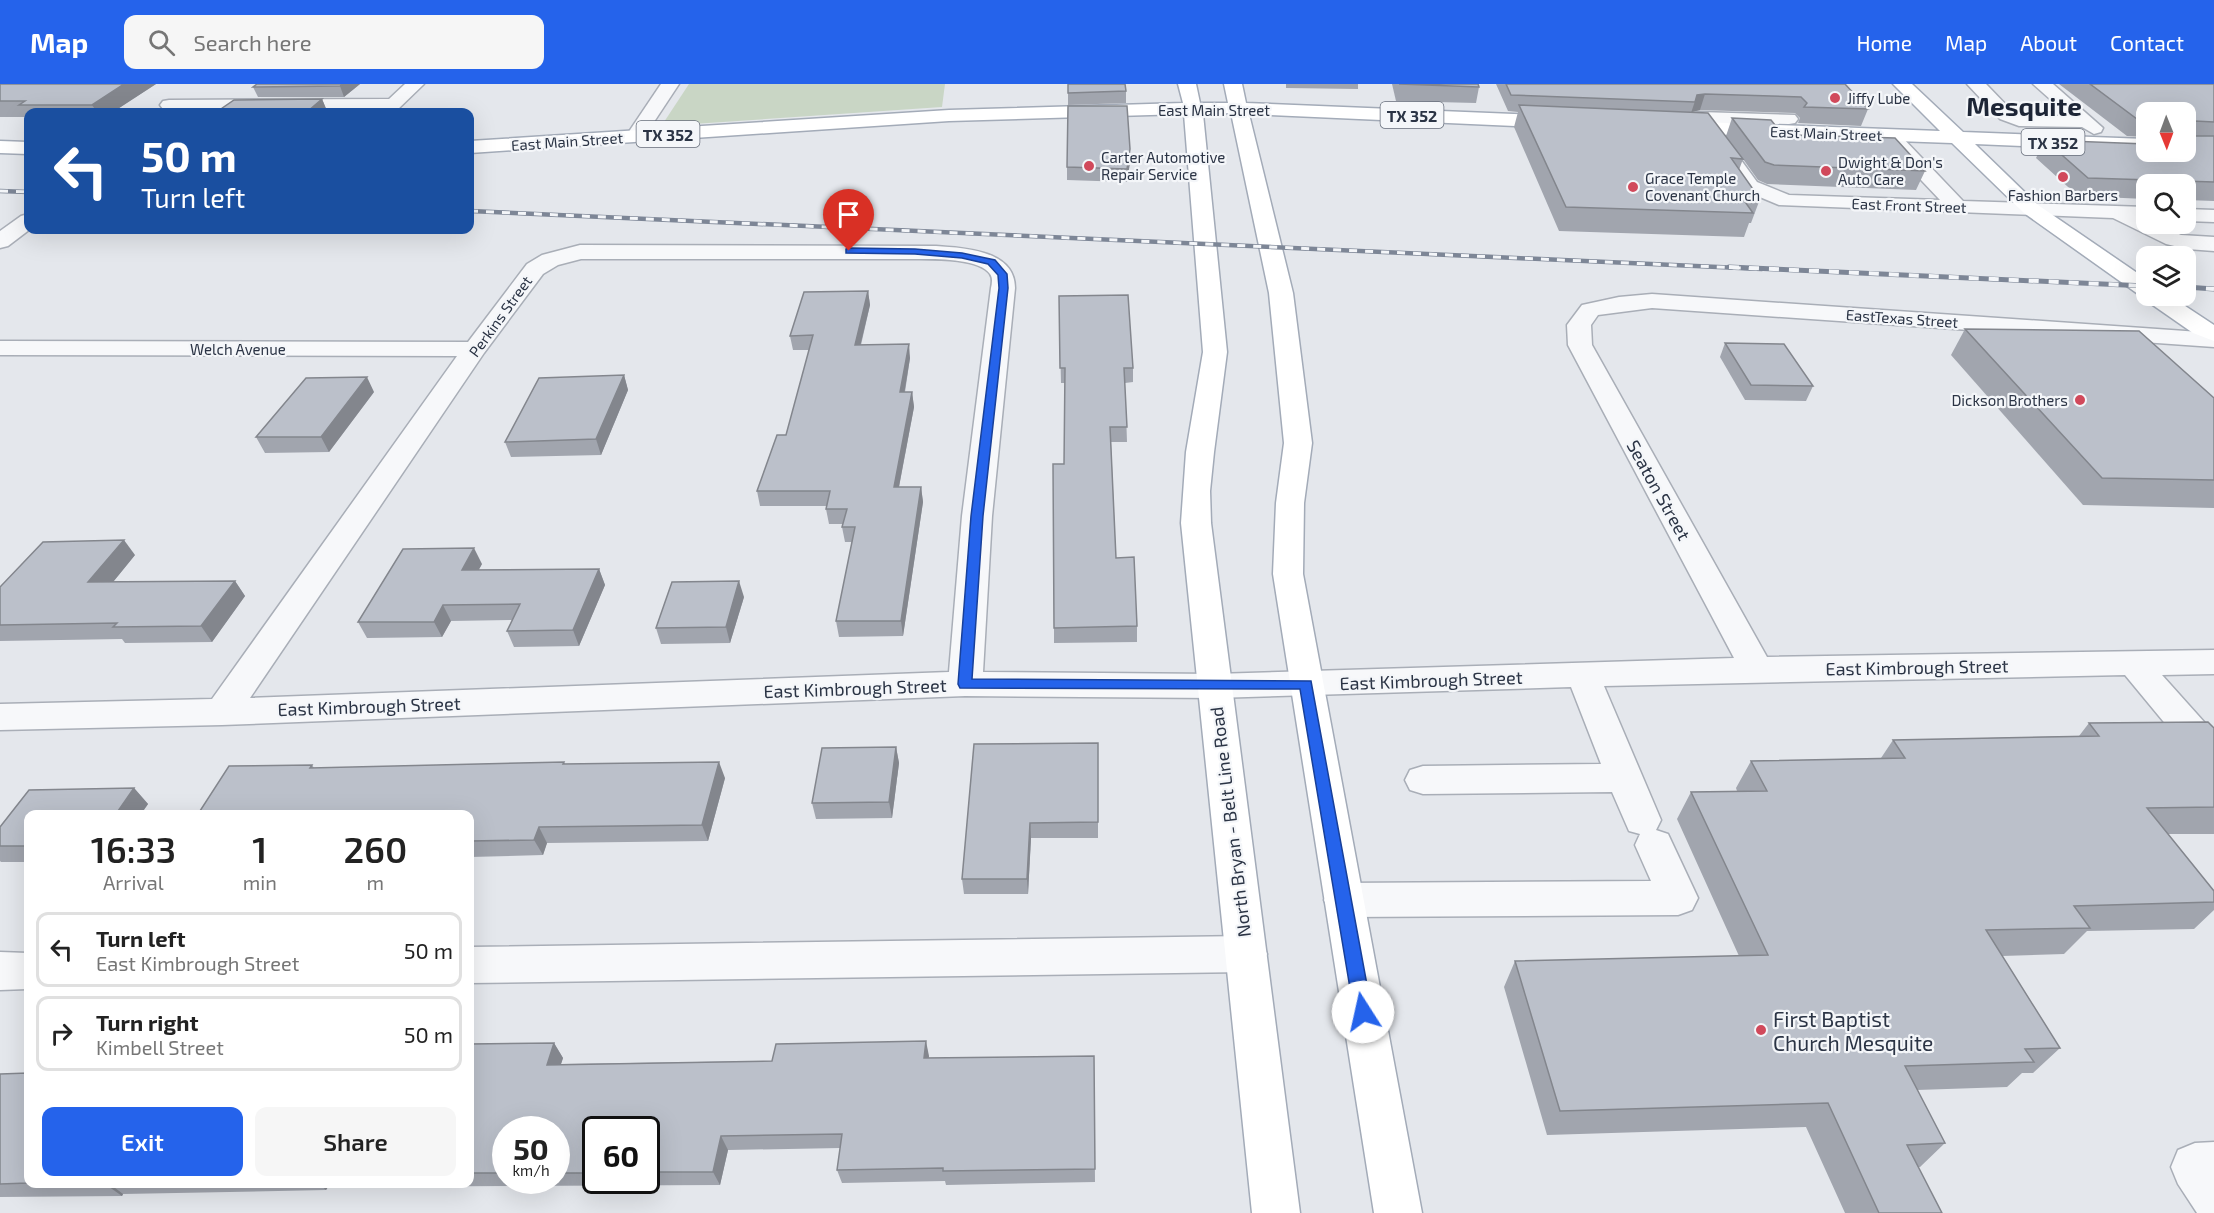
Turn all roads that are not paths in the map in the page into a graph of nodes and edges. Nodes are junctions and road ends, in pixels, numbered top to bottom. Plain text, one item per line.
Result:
1 (415, 84) edge
2 (670, 84) edge
3 (1187, 84) edge
4 (1233, 84) edge
5 (1902, 84) edge
6 (1976, 84) edge
7 (2042, 84) edge
8 (191, 89) dead end
9 (164, 108) edge
10 (390, 108) edge
11 (1238, 108) junction
12 (1192, 109) junction
13 (1792, 117) junction
14 (1574, 122) edge
15 (2087, 122) junction
16 (1653, 126) edge
17 (1706, 128) junction
18 (1771, 131) junction
19 (635, 136) junction
20 (1960, 139) junction
21 (1896, 142) junction
22 (2114, 144) junction
23 (2136, 145) edge
24 (0, 147) edge
25 (474, 147) edge
26 (24, 148) edge
27 (1957, 206) junction
28 (2031, 209) junction
29 (24, 211) edge
30 (2110, 212) junction
31 (2136, 213) edge
32 (2196, 215) edge
33 (2214, 216) edge
34 (24, 223) edge
35 (0, 228) edge
36 (0, 241) edge
37 (2214, 244) edge
38 (2136, 267) edge
39 (2136, 282) edge
40 (2170, 306) edge
41 (2192, 306) edge
42 (1590, 310) joint
43 (2214, 321) edge
44 (2214, 334) edge
45 (2214, 340) edge
46 (0, 348) edge
47 (475, 349) junction
48 (2214, 663) edge
49 (2134, 664) junction
50 (1757, 669) junction
51 (1583, 675) junction
52 (965, 684) junction
53 (1306, 684) junction
54 (1215, 686) junction
55 (222, 712) junction
56 (0, 717) edge
57 (2214, 757) edge
58 (1625, 778) junction
59 (1423, 780) dead end
60 (1344, 900) junction
61 (1246, 954) junction
62 (474, 965) edge
63 (0, 971) edge
64 (24, 971) edge
65 (2214, 1166) edge
66 (2214, 1196) edge
67 (1276, 1213) edge
68 (1398, 1213) edge

1 - 10 street
2 - 19 street
3 - 12 main road, North Bryan - Belt Line Road
4 - 11 main road
5 - 20 main road
6 - 15 street
7 - 15 street
8 - 9 street
11 - 12 main road, East Main Street / TX 352
11 - 14 main road, East Main Street / TX 352
11 - 53 main road
12 - 19 main road, East Main Street / TX 352
12 - 54 main road, North Bryan - Belt Line Road
13 - 17 street
13 - 18 main road, East Main Street / TX 352
13 - 21 main road, East Main Street / TX 352
15 - 22 street
16 - 17 main road, East Main Street / TX 352
17 - 18 main road, East Main Street / TX 352
17 - 27 street, East Front Street
18 - 21 street
19 - 25 main road, East Main Street / TX 352
20 - 21 main road, East Main Street / TX 352
20 - 22 main road, TX 352
20 - 28 main road
21 - 27 street
22 - 23 main road, TX 352
24 - 26 main road
27 - 28 street, East Front Street
28 - 30 street, East Front Street
28 - 38 main road
28 - 39 main road
29 - 35 street
30 - 31 street
30 - 37 street
32 - 33 street
34 - 36 street
40 - 44 main road
41 - 43 main road
42 - 45 street, EastTexas Street
42 - 50 street, Seaton Street
46 - 47 street, Welch Avenue
47 - 52 street, Perkins Street
47 - 55 street, Perkins Street
48 - 49 street, East Kimbrough Street
49 - 50 street, East Kimbrough Street
49 - 57 street
50 - 51 street, East Kimbrough Street
51 - 53 street, East Kimbrough Street
51 - 58 street
52 - 54 street, East Kimbrough Street
52 - 55 street, East Kimbrough Street
53 - 54 street, East Kimbrough Street
53 - 60 main road
54 - 61 main road, North Bryan - Belt Line Road
55 - 56 street, East Kimbrough Street
58 - 59 street
58 - 60 street
60 - 68 main road
61 - 62 street
61 - 67 main road, North Bryan - Belt Line Road
63 - 64 street
65 - 66 street

